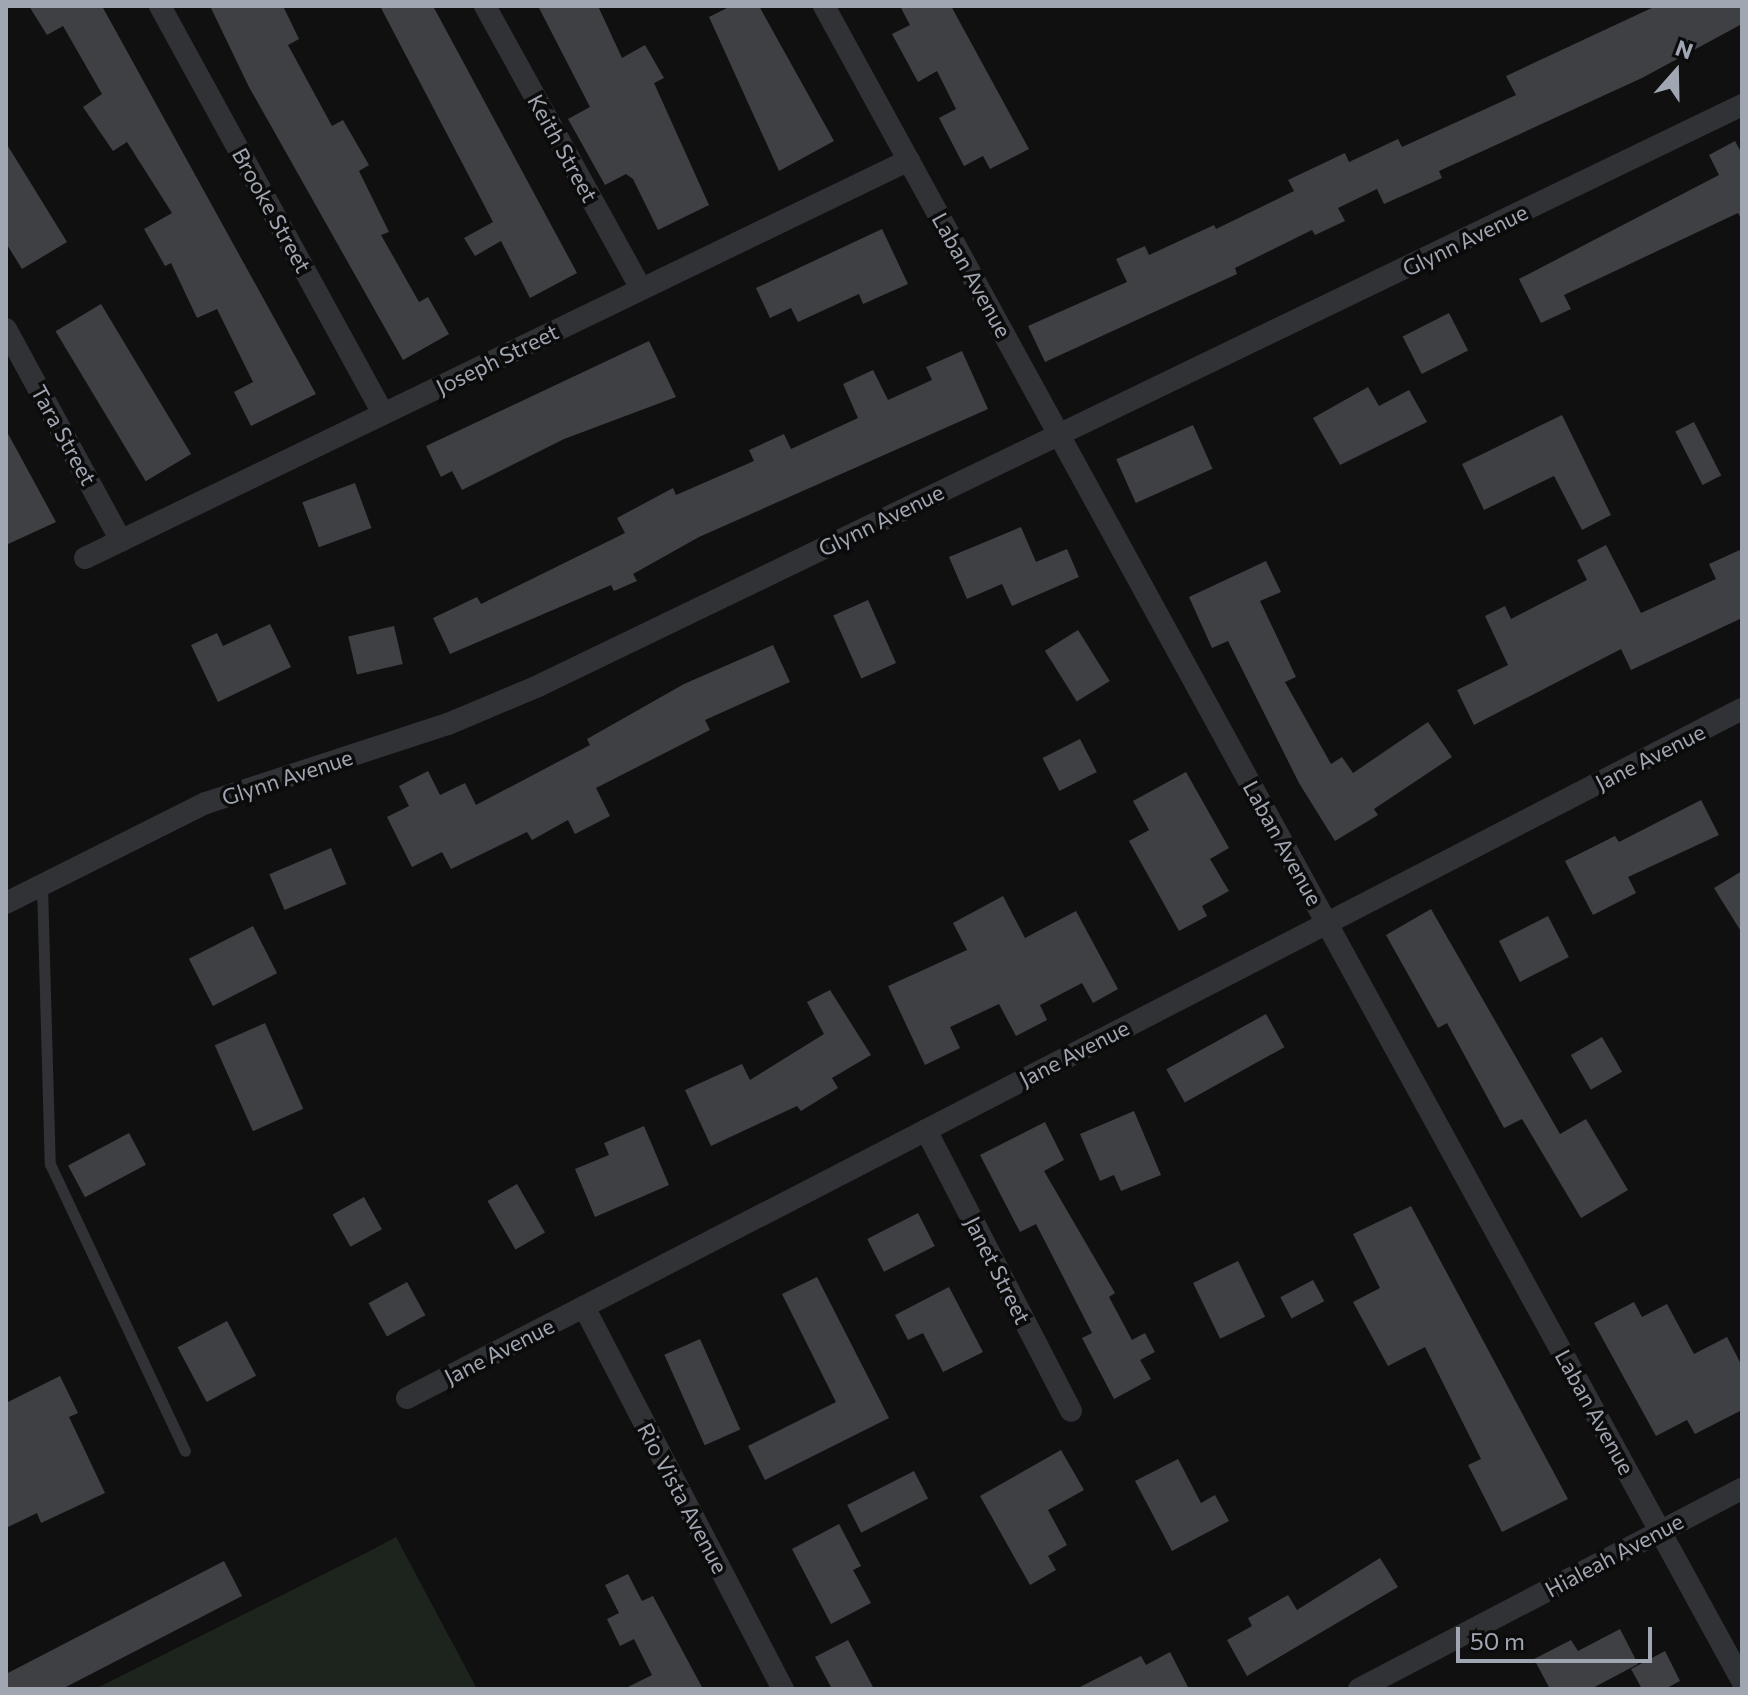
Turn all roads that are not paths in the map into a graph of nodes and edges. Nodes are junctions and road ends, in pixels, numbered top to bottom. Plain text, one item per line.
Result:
1 (160, 6) edge
2 (485, 6) edge
3 (824, 6) edge
4 (1742, 105) edge
5 (909, 160) junction
6 (641, 289) junction
7 (6, 329) edge
8 (383, 414) junction
9 (1060, 434) junction
10 (121, 541) junction
11 (85, 558) dead end
12 (1742, 709) edge
13 (42, 885) junction
14 (6, 903) edge
15 (1327, 923) junction
16 (926, 1130) junction
17 (584, 1307) junction
18 (407, 1398) dead end
19 (1071, 1411) dead end
20 (185, 1451) dead end
21 (1742, 1489) edge
22 (1660, 1531) junction
23 (1742, 1681) edge
24 (783, 1689) edge
25 (1359, 1689) edge

1 - 8 street, Brooke Street
2 - 6 street, Keith Street
3 - 5 street, Laban Avenue
4 - 9 street, Glynn Avenue
5 - 6 street, Joseph Street
5 - 9 street, Laban Avenue
6 - 8 street, Joseph Street
7 - 10 street, Tara Street
8 - 10 street, Joseph Street
9 - 13 street, Glynn Avenue
9 - 15 street, Laban Avenue
10 - 11 street, Joseph Street
12 - 15 street, Jane Avenue
13 - 14 street, Glynn Avenue
13 - 20 lane
15 - 16 street, Jane Avenue
15 - 22 street, Laban Avenue
16 - 17 street, Jane Avenue
16 - 19 street, Janet Street
17 - 18 street, Jane Avenue
17 - 24 street, Rio Vista Avenue
21 - 22 street, Hialeah Avenue
22 - 23 street, Laban Avenue
22 - 25 street, Hialeah Avenue

